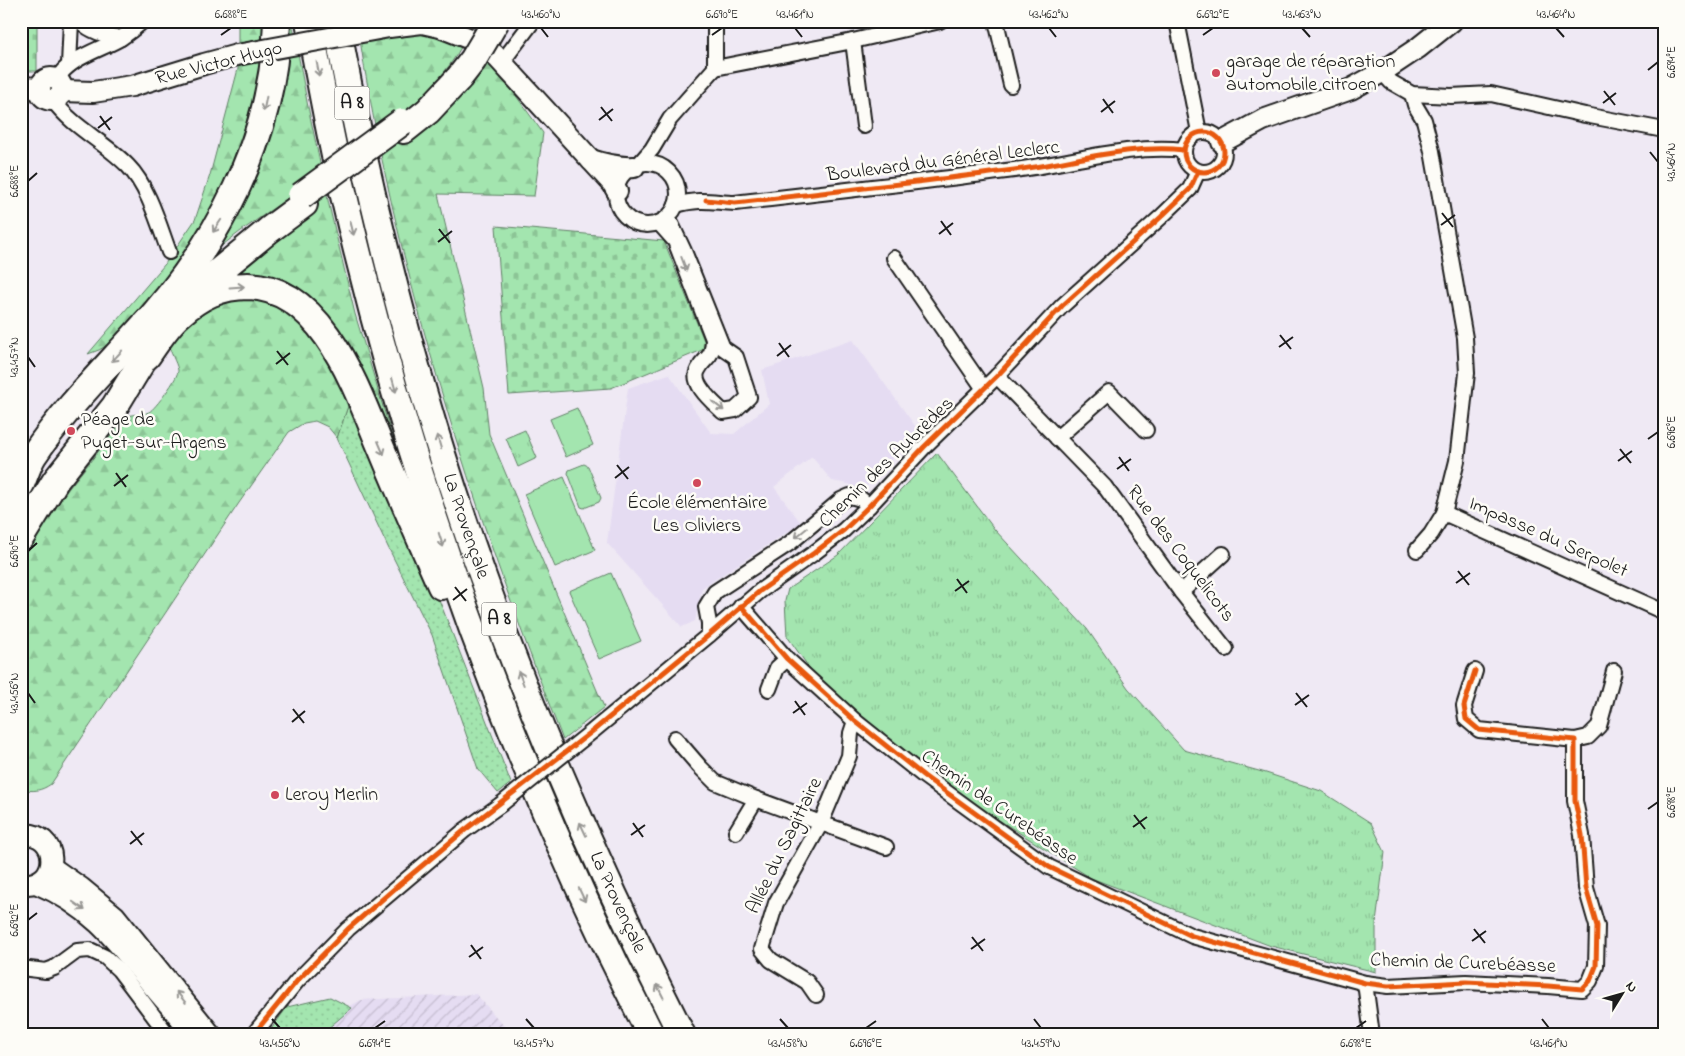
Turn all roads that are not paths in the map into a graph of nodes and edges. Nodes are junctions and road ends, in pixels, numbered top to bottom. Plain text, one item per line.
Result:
1 (71, 21) edge
2 (80, 21) edge
3 (143, 21) edge
4 (277, 21) edge
5 (309, 21) edge
6 (336, 21) edge
7 (487, 21) edge
8 (496, 21) edge
9 (532, 21) edge
10 (715, 21) edge
11 (940, 21) edge
12 (996, 21) edge
13 (1177, 21) edge
14 (1452, 21) edge
15 (121, 38) junction
16 (853, 41) junction
17 (502, 62) junction
18 (715, 68) junction
19 (1382, 72) junction
20 (457, 74) junction
21 (50, 85) edge
22 (1011, 85) dead end
23 (1412, 94) junction
24 (864, 126) dead end
25 (1664, 130) edge
26 (1199, 132) junction
27 (660, 136) junction
28 (1222, 142) junction
29 (1184, 150) junction
30 (592, 160) junction
31 (636, 166) junction
32 (665, 170) junction
33 (1198, 172) junction
34 (676, 183) junction
35 (617, 191) junction
36 (302, 200) junction
37 (706, 200) junction
38 (668, 215) junction
39 (168, 252) dead end
40 (894, 258) dead end
41 (144, 326) junction
42 (147, 356) junction
43 (997, 376) junction
44 (984, 389) junction
45 (1146, 430) dead end
46 (1057, 438) junction
47 (21, 484) edge
48 (869, 506) junction
49 (1444, 512) junction
50 (21, 537) edge
51 (1417, 550) dead end
52 (1223, 554) dead end
53 (1181, 592) junction
54 (741, 606) junction
55 (1664, 612) edge
56 (709, 635) junction
57 (1226, 649) dead end
58 (787, 659) junction
59 (1475, 671) dead end
60 (1614, 671) dead end
61 (769, 689) dead end
62 (855, 722) junction
63 (675, 738) dead end
64 (1575, 740) junction
65 (521, 754) junction
66 (756, 800) junction
67 (821, 823) junction
68 (23, 831) edge
69 (736, 832) dead end
70 (886, 847) dead end
71 (51, 867) junction
72 (29, 883) edge
73 (21, 968) edge
74 (1365, 983) junction
75 (816, 995) dead end
76 (168, 1035) edge
77 (194, 1035) edge
78 (211, 1035) edge
79 (252, 1035) edge
80 (650, 1035) edge
81 (682, 1035) edge
82 (1372, 1035) edge

1 - 21 street
2 - 15 street
3 - 15 street
4 -> 41 highway
5 -> 65 highway, La Provençale / A 8
81 -> 6 highway, La Provençale / A 8
7 - 20 highway
8 - 20 highway, bridge
9 - 17 street
10 - 18 street
11 - 16 street
12 - 22 street
13 - 26 street
14 - 19 street
15 - 21 street
16 - 18 street
16 - 24 street
17 - 21 street, Rue Victor Hugo, bridge
17 - 30 street, Rue Victor Hugo
18 - 27 street
19 - 23 street
19 - 28 street
20 - 36 highway
21 - 39 street
23 - 25 street
23 - 49 street
26 - 28 street
26 - 29 street
27 - 31 street
27 - 32 street
28 - 33 street
29 - 33 street
29 - 37 street, Boulevard du Général Leclerc
30 - 31 street
30 - 35 street, Rue Victor Hugo
31 - 32 street
31 - 35 street
32 - 34 street
33 - 43 street, Chemin des Aubrèdes
34 - 37 street, Boulevard du Général Leclerc
34 - 38 street
35 - 38 street
36 - 41 highway
36 - 42 highway
37 - 38 street, Boulevard du Général Leclerc
38 -> 38 street
40 - 44 street
41 -> 47 highway
42 - 50 highway
42 -> 65 highway
43 - 44 street, Chemin des Aubrèdes
43 - 46 street, Rue des Coquelicots
44 - 48 street, Chemin des Aubrèdes
45 - 46 street
46 - 53 street, Rue des Coquelicots
48 - 54 street, Chemin des Aubrèdes
48 -> 56 street
49 - 51 street
49 - 55 street, Impasse du Serpolet
52 - 53 street
53 - 57 street, Rue des Coquelicots
54 - 56 street, Chemin des Aubrèdes
54 - 58 street, Chemin de Curebéasse
56 - 79 street, Chemin des Aubrèdes, bridge
58 - 61 street
58 - 62 street, Chemin de Curebéasse
59 - 64 street
60 - 64 street
62 - 67 street, Allée du Sagittaire
62 - 74 street, Chemin de Curebéasse
63 - 66 street
64 - 74 street, Chemin de Curebéasse
65 -> 80 highway, La Provençale / A 8
66 - 67 street
66 - 69 street
67 - 70 street
67 - 75 street, Allée du Sagittaire
68 - 71 street
71 - 72 street
78 -> 71 street
72 -> 77 street
73 - 76 street
74 - 82 street

